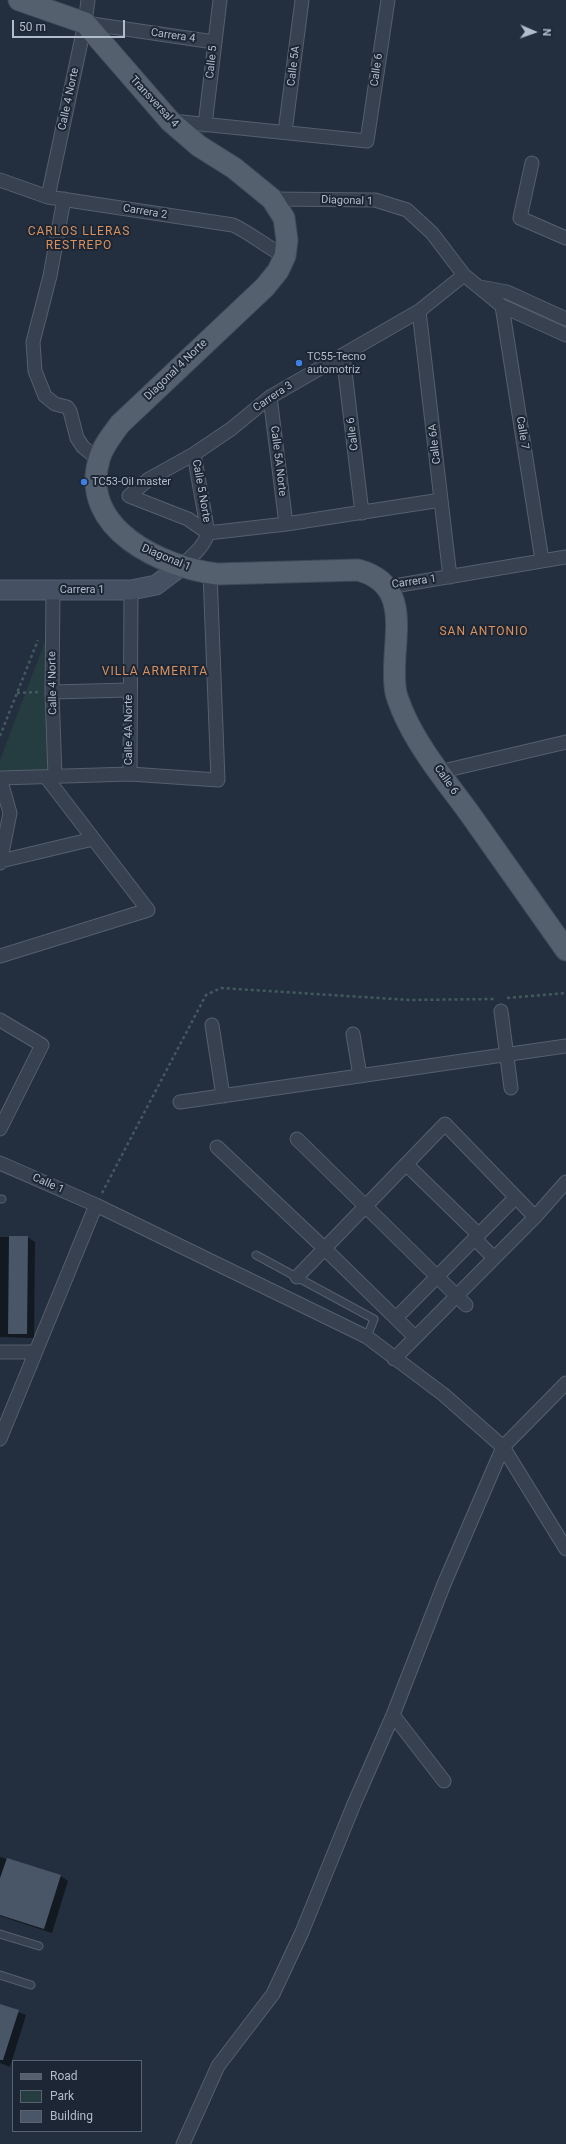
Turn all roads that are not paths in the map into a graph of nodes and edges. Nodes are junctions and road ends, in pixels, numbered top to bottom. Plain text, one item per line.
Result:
1 (19, 0) edge
2 (88, 0) edge
3 (220, 0) edge
4 (302, 0) edge
5 (388, 0) edge
6 (85, 23) junction
7 (214, 42) junction
8 (170, 121) junction
9 (205, 124) junction
10 (285, 132) junction
11 (532, 163) dead end
12 (0, 180) edge
13 (48, 197) junction
14 (64, 199) junction
15 (272, 199) junction
16 (566, 238) edge
17 (286, 248) junction
18 (464, 275) junction
19 (480, 288) junction
20 (502, 306) junction
21 (419, 311) junction
22 (566, 319) edge
23 (566, 335) edge
24 (343, 355) junction
25 (270, 397) junction
26 (194, 454) junction
27 (99, 460) junction
28 (441, 500) junction
29 (103, 513) joint
30 (362, 513) junction
31 (286, 524) junction
32 (208, 532) junction
33 (566, 557) edge
34 (542, 560) junction
35 (181, 566) junction
36 (214, 574) junction
37 (450, 577) junction
38 (388, 587) junction
39 (0, 590) edge
40 (53, 590) junction
41 (131, 590) junction
42 (129, 690) junction
43 (52, 692) junction
44 (566, 742) edge
45 (439, 772) junction
46 (130, 774) junction
47 (50, 777) junction
48 (0, 778) edge
49 (93, 839) junction
50 (0, 862) edge
51 (561, 938) edge
52 (0, 956) edge
53 (499, 1005) road end
54 (0, 1020) edge
55 (212, 1025) dead end
56 (353, 1034) dead end
57 (566, 1046) edge
58 (506, 1054) junction
59 (360, 1076) junction
60 (511, 1088) dead end
61 (223, 1096) junction
62 (180, 1102) dead end
63 (0, 1129) edge
64 (297, 1138) dead end
65 (217, 1147) dead end
66 (0, 1163) edge
67 (406, 1164) junction
68 (566, 1182) edge
69 (515, 1198) junction
70 (96, 1205) junction
71 (365, 1206) junction
72 (535, 1217) junction
73 (477, 1237) junction
74 (324, 1248) junction
75 (256, 1255) dead end
76 (494, 1258) junction
77 (297, 1277) junction
78 (437, 1277) junction
79 (457, 1295) junction
80 (466, 1305) dead end
81 (396, 1318) junction
82 (367, 1337) junction
83 (415, 1337) junction
84 (0, 1352) edge
85 (35, 1352) junction
86 (394, 1358) junction
87 (566, 1383) edge
88 (0, 1438) edge
89 (503, 1447) junction
90 (566, 1549) edge
91 (393, 1715) junction
92 (444, 1781) dead end
93 (0, 1934) edge
94 (38, 1946) dead end
95 (0, 1975) edge
96 (31, 1985) dead end
97 (183, 2144) edge

1 - 6 main road, Transversal 4
2 - 6 street, Calle 4 Norte
3 - 7 street, Calle 5
4 - 10 street, Calle 5A
5 - 10 street, Calle 6
6 - 7 street, Carrera 4
6 - 8 main road, Transversal 4
6 - 13 street, Calle 4 Norte
7 - 9 street, Calle 5
8 - 9 street
8 - 15 main road, Transversal 4
9 - 10 street
11 - 16 street
12 - 13 street, Carrera 2
13 - 14 street, Carrera 2
14 - 17 street, Carrera 2
14 - 27 street
15 - 17 main road, Transversal 4
15 - 18 street, Diagonal 1
17 - 27 main road, Diagonal 4 Norte
18 - 19 street
18 - 21 street, Carrera 3
19 - 20 street
19 - 22 street
20 - 23 street
20 - 34 street, Calle 7
21 - 24 street, Carrera 3
21 - 28 street, Calle 6A
24 - 25 street, Carrera 3
24 - 30 street, Calle 6
25 - 26 street, Carrera 3
25 - 31 street, Calle 5A Norte
26 - 32 street, Calle 5 Norte
26 - 32 street, Carrera 3
27 - 29 main road, Diagonal 4 Norte
28 - 30 street
28 - 37 street, Calle 6A
29 - 35 main road, Diagonal 1
30 - 31 street
31 - 32 street
32 - 35 street, Calle 5 Norte
33 - 34 street, Carrera 1
34 - 37 street, Carrera 1
35 - 36 main road, Diagonal 1
35 - 41 street, Carrera 1
36 - 38 main road, Carrera 1
36 - 46 street
37 - 38 street, Carrera 1
38 - 45 main road, Calle 6
39 - 40 street, Carrera 1
40 - 41 street, Carrera 1
40 - 43 street, Calle 4 Norte
41 - 42 street, Calle 4A Norte
42 - 43 street
42 - 46 street, Calle 4A Norte
43 - 47 street, Calle 4 Norte
44 - 45 street
45 - 51 main road, Calle 6
46 - 47 street
47 - 48 street
47 - 49 street
48 - 50 street
49 - 50 street
49 - 52 street
53 - 58 street
54 - 63 street
55 - 61 street
56 - 59 street
57 - 58 street
58 - 59 street
58 - 60 street
59 - 61 street
61 - 62 street
64 - 71 street
65 - 74 street
66 - 70 street, Calle 1
67 - 69 street
67 - 71 street
67 - 73 street
68 - 72 street
69 - 72 street
69 - 73 street
70 - 82 street, Calle 1
70 - 85 street
71 - 74 street
71 - 78 street
72 - 76 street
73 - 76 street
73 - 78 street
74 - 77 street
74 - 81 street
75 - 77 lane
76 - 79 street
77 - 82 lane
78 - 79 street
78 - 81 street
79 - 80 street
79 - 83 street
81 - 83 street
82 - 86 street, Calle 1
83 - 86 street
84 - 85 street
85 - 88 street
86 - 89 street, Calle 1
87 - 89 street
89 - 90 street, Calle 1
89 - 91 street
91 - 92 street
91 - 97 street
93 - 94 lane
95 - 96 lane

